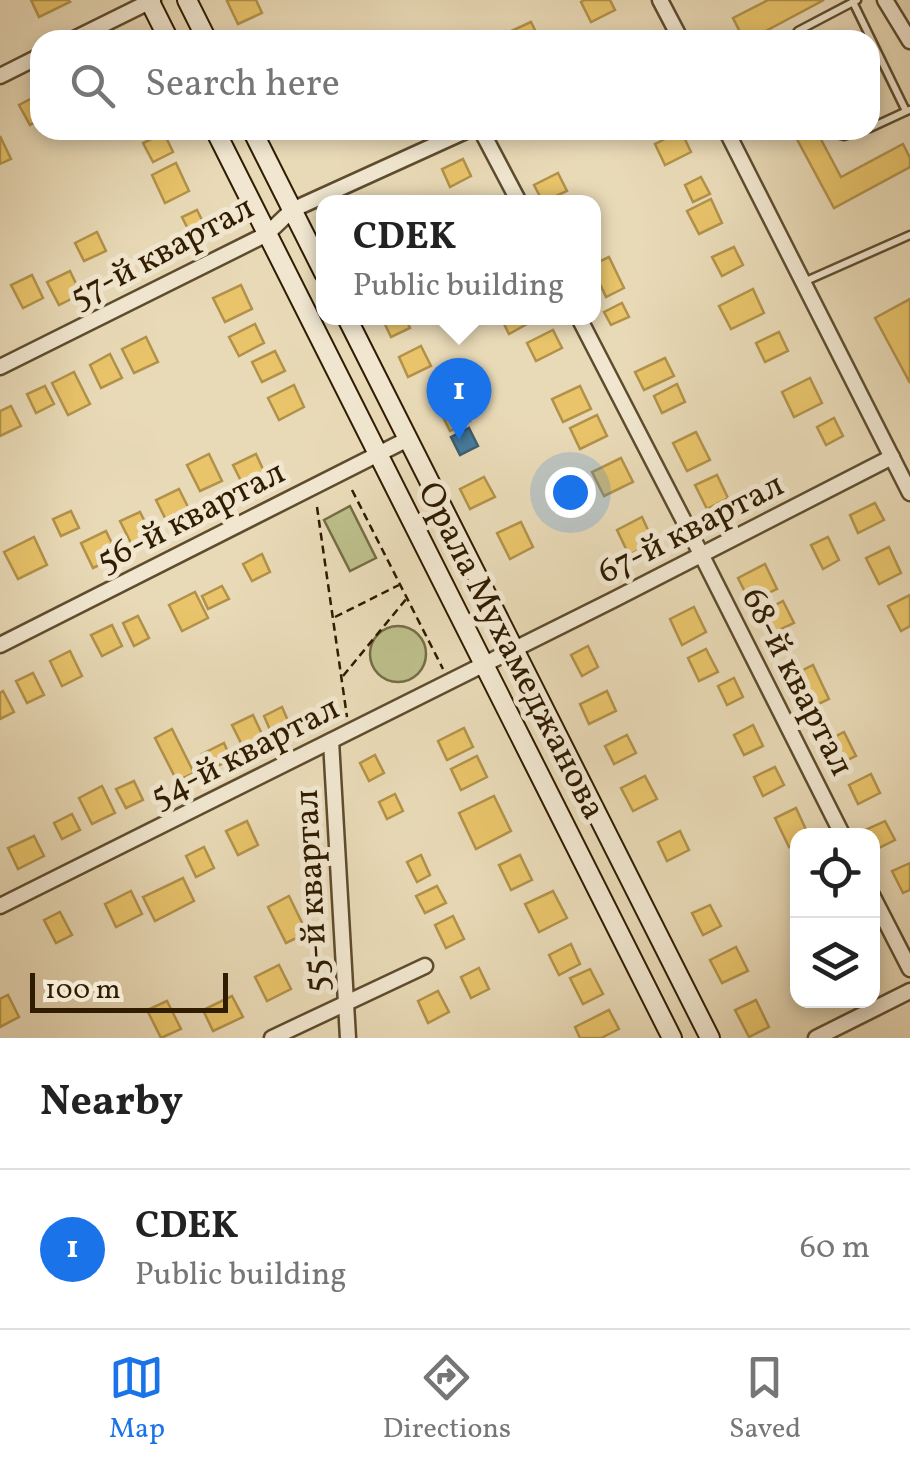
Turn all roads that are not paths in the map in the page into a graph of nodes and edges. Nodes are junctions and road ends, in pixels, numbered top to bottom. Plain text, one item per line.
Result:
1 (151, 0) edge
2 (187, 0) edge
3 (660, 0) edge
4 (885, 0) edge
5 (855, 1) edge
6 (92, 30) edge
7 (165, 30) edge
8 (202, 30) edge
9 (675, 30) edge
10 (800, 30) edge
11 (869, 30) edge
12 (910, 40) edge
13 (880, 52) edge
14 (30, 61) edge
15 (0, 76) edge
16 (908, 110) edge
17 (880, 123) edge
18 (220, 140) edge
19 (257, 140) edge
20 (446, 140) edge
21 (486, 140) edge
22 (731, 140) edge
23 (325, 195) edge
24 (515, 195) edge
25 (316, 199) edge
26 (292, 210) junction
27 (267, 234) junction
28 (910, 235) edge
29 (316, 257) edge
30 (803, 282) junction
31 (350, 325) edge
32 (582, 325) edge
33 (0, 367) edge
34 (408, 439) junction
35 (378, 454) junction
36 (892, 457) junction
37 (910, 493) edge
38 (701, 554) junction
39 (0, 645) edge
40 (514, 649) junction
41 (484, 664) junction
42 (331, 741) junction
43 (839, 828) edge
44 (0, 906) edge
45 (880, 910) edge
46 (424, 966) dead end
47 (910, 969) edge
48 (910, 991) edge
49 (346, 1002) junction
50 (272, 1038) edge
51 (348, 1038) edge
52 (672, 1038) edge
53 (710, 1038) edge
54 (816, 1038) edge

1 - 6 street
1 - 7 street
2 - 8 street
3 - 9 street
4 - 12 street
5 - 10 lane
5 - 11 lane
13 - 16 lane
14 - 15 street
16 - 17 lane
18 - 27 street, Орала Мухамеджанова
19 - 26 street
20 - 23 street, 57-й квартал
21 - 24 street
22 - 30 street
25 - 26 street, 57-й квартал
26 - 27 street, 57-й квартал
26 - 29 street
27 - 33 street, 57-й квартал
27 - 35 street, Орала Мухамеджанова
28 - 30 lane
30 - 36 street
31 - 34 street, Орала Мухамеджанова
32 - 38 street, 68-й квартал
34 - 35 street, 56-й квартал
34 - 40 street, Орала Мухамеджанова
35 - 39 street, 56-й квартал
35 - 41 street, Орала Мухамеджанова
36 - 37 street
36 - 38 street, 67-й квартал
38 - 40 street, 67-й квартал
38 - 43 street, 68-й квартал
40 - 41 street, 54-й квартал
40 - 53 street, Орала Мухамеджанова
41 - 42 street, 54-й квартал
41 - 52 street, Орала Мухамеджанова
42 - 44 street, 54-й квартал
42 - 49 street, 55-й квартал
45 - 47 street
46 - 49 street
48 - 54 street
49 - 50 street
49 - 51 street, 55-й квартал

